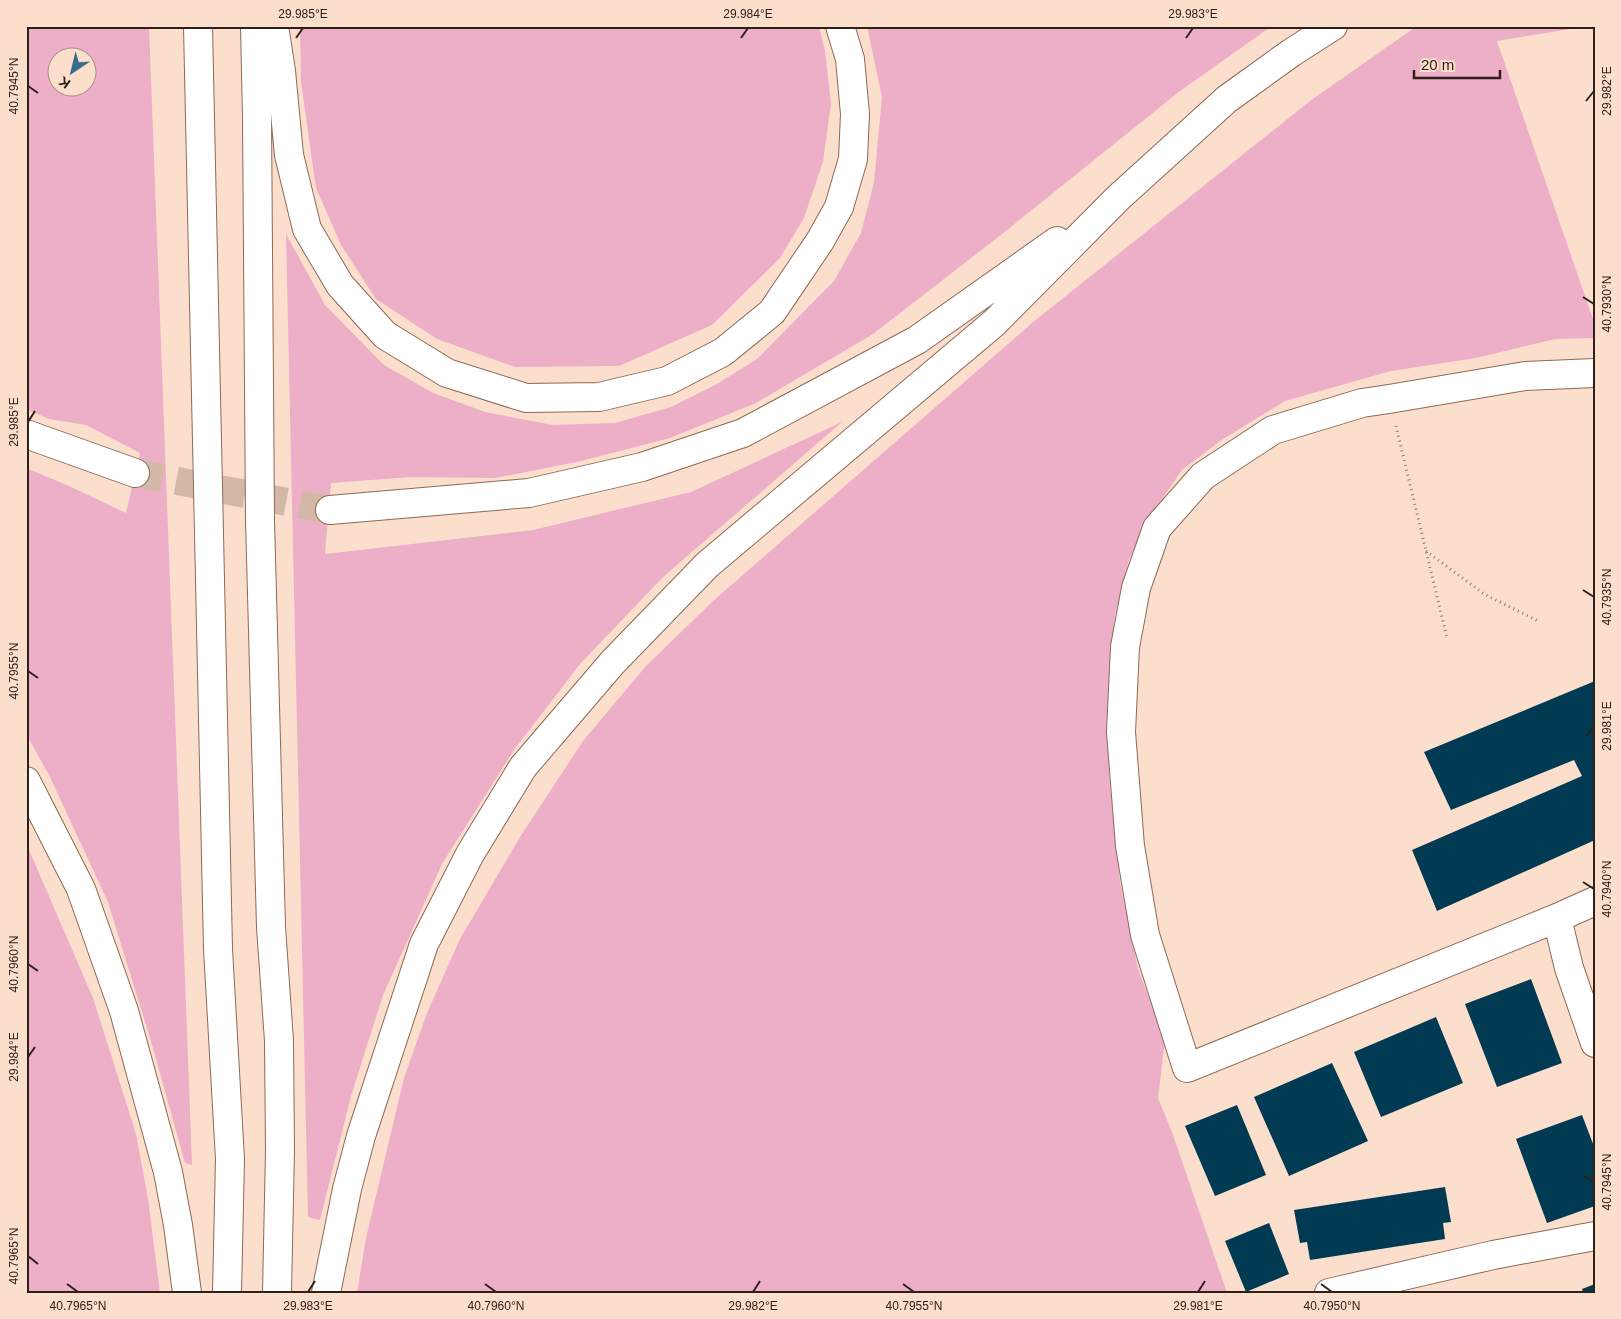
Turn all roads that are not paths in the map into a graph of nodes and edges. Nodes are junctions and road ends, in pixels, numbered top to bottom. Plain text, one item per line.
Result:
1 (198, 26) edge
2 (255, 26) edge
3 (274, 26) edge
4 (840, 26) edge
5 (1333, 26) edge
6 (1118, 198) junction
7 (1595, 373) edge
8 (26, 434) edge
9 (135, 473) tunnel mouth
10 (330, 510) tunnel mouth
11 (26, 781) edge
12 (1595, 901) edge
13 (1557, 918) junction
14 (1595, 1043) edge
15 (1595, 1236) edge
16 (1332, 1292) edge
17 (187, 1293) edge
18 (227, 1293) edge
19 (278, 1293) edge
20 (326, 1293) edge

1 - 18 main road
2 - 19 main road
3 - 4 main road
5 - 6 main road
6 - 10 main road
6 - 20 main road
7 - 13 main road
8 - 9 main road
11 - 17 main road
12 - 13 main road
13 - 14 main road
15 - 16 main road

